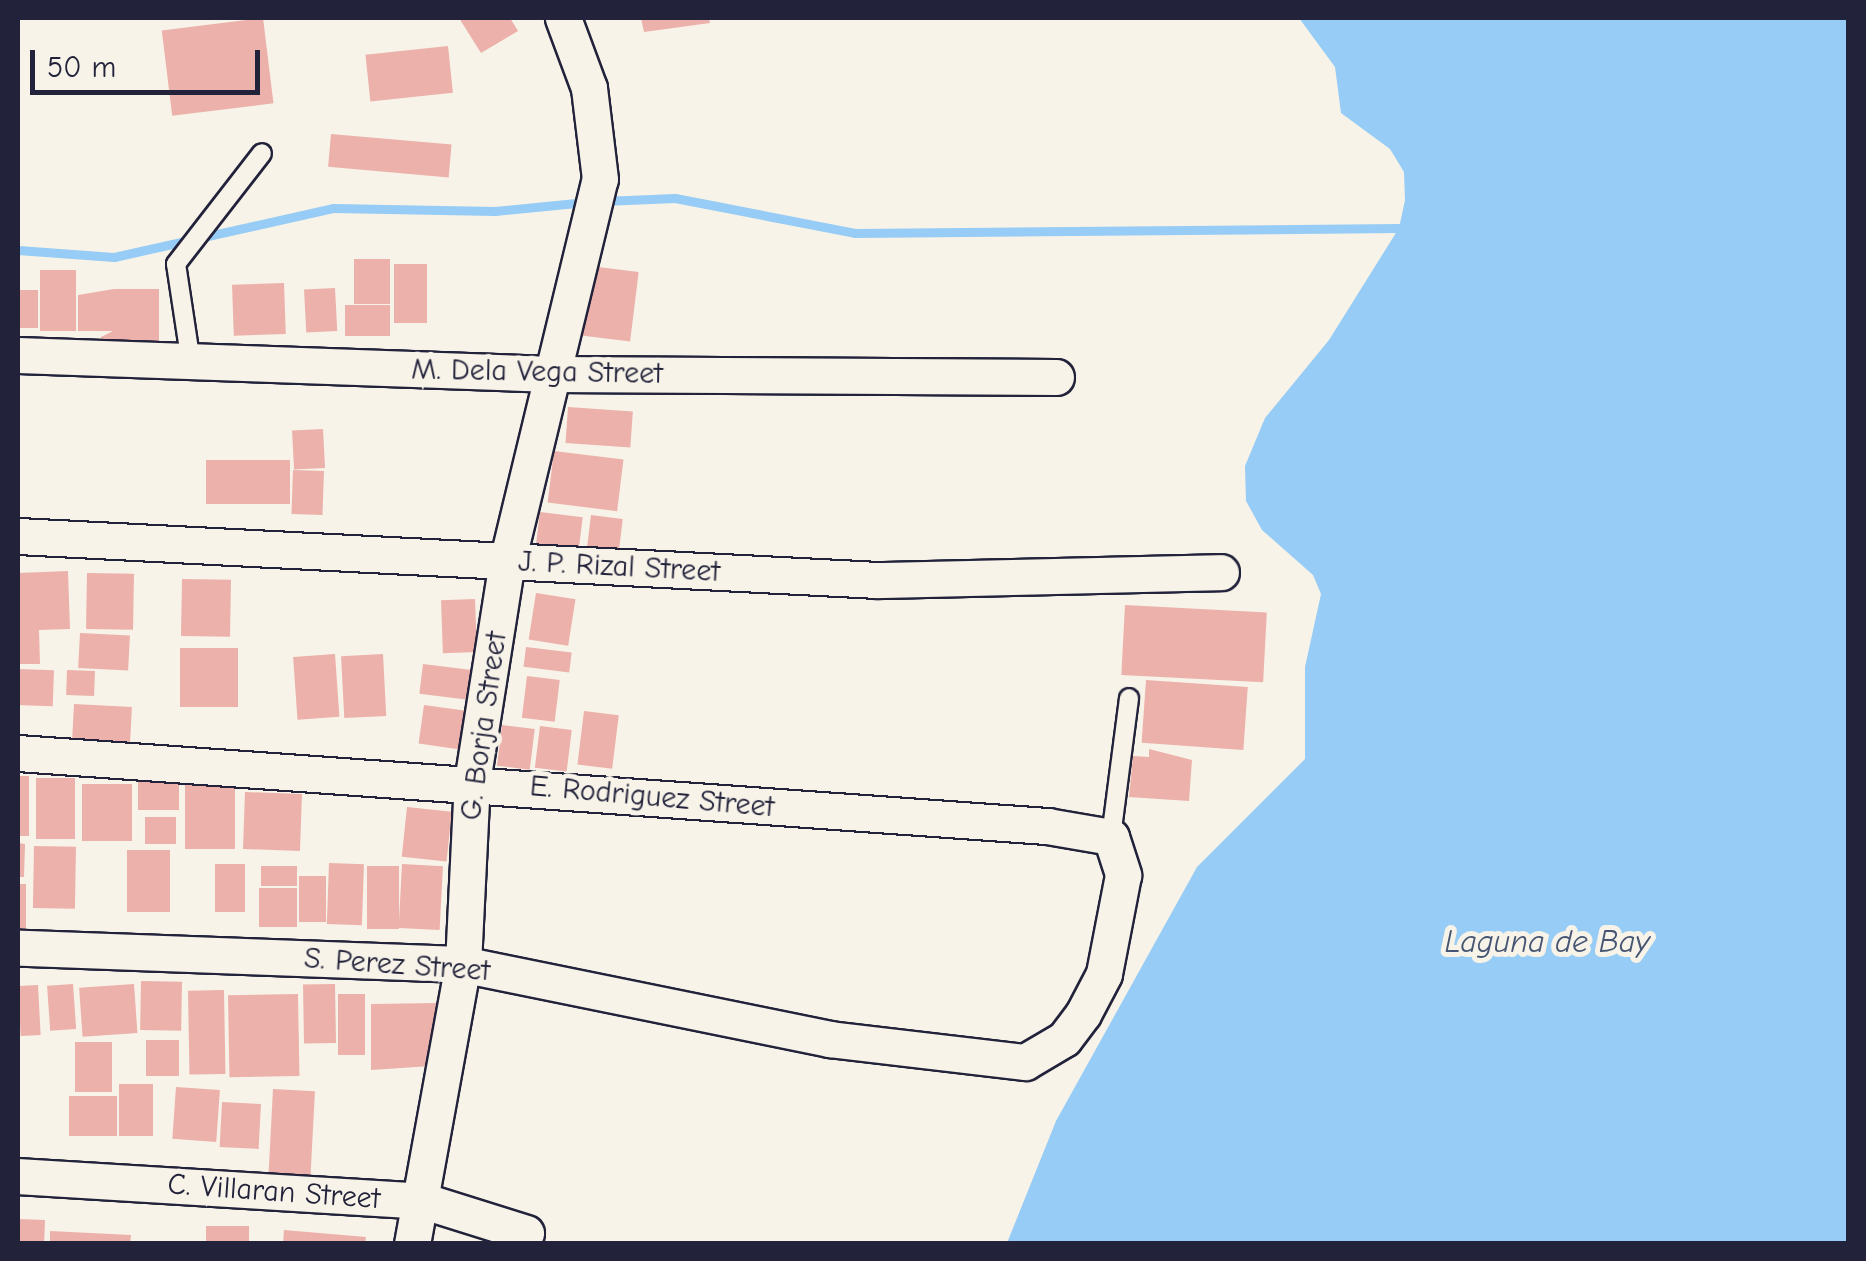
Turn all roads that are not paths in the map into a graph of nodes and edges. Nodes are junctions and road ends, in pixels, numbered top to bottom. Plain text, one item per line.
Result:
1 (563, 18) edge
2 (262, 153) dead end
3 (18, 355) edge
4 (191, 364) junction
5 (553, 374) junction
6 (1056, 376) dead end
7 (18, 536) edge
8 (507, 562) junction
9 (1221, 572) dead end
10 (1128, 698) dead end
11 (18, 753) edge
12 (472, 782) junction
13 (1111, 837) junction
14 (18, 948) edge
15 (462, 964) junction
16 (18, 1176) edge
17 (424, 1201) junction
18 (526, 1233) dead end
19 (412, 1244) edge

1 - 5 street, G. Borja Street
2 - 4 lane
3 - 4 street, M. Dela Vega Street
4 - 5 street, M. Dela Vega Street
5 - 6 street, M. Dela Vega Street
5 - 8 street, G. Borja Street
7 - 8 street, J. P. Rizal Street
8 - 9 street, J. P. Rizal Street
8 - 12 street, G. Borja Street
10 - 13 lane
11 - 12 street, E. Rodriguez Street
12 - 13 street, E. Rodriguez Street
12 - 15 street, G. Borja Street
13 - 15 street, S. Perez Street
14 - 15 street, S. Perez Street
15 - 17 street, G. Borja Street
16 - 17 street, C. Villaran Street
17 - 18 street, C. Villaran Street
17 - 19 street, G. Borja Street

